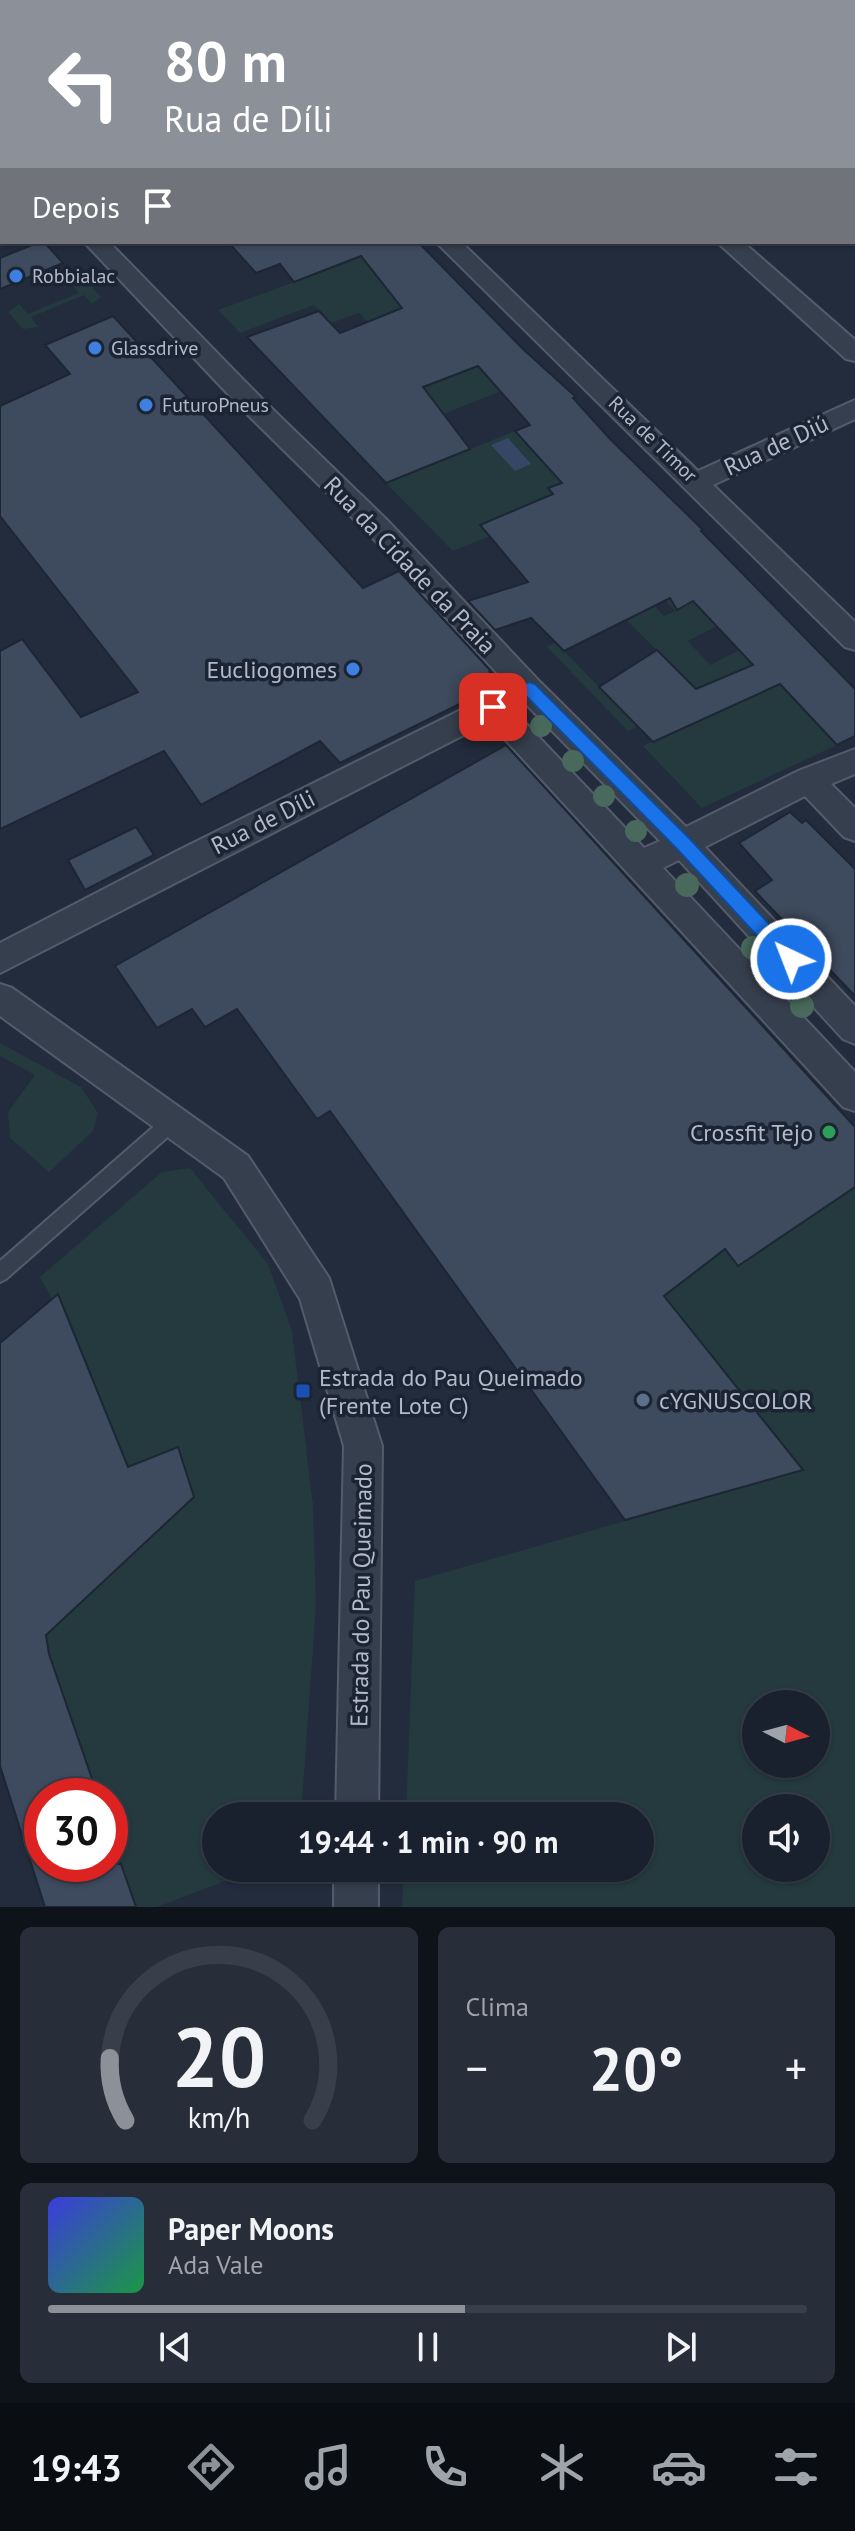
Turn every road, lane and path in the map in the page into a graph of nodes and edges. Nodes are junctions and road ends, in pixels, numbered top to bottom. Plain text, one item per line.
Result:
1 (98, 244) edge
2 (450, 244) edge
3 (731, 244) edge
4 (855, 353) edge
5 (855, 409) edge
6 (697, 482) junction
7 (855, 639) edge
8 (529, 689) junction
9 (493, 707) junction
10 (855, 761) edge
11 (809, 780) junction
12 (855, 828) edge
13 (683, 844) junction
14 (640, 865) junction
15 (0, 959) edge
16 (0, 998) edge
17 (855, 1029) edge
18 (855, 1096) edge
19 (173, 1121) junction
20 (0, 1273) edge
21 (357, 1802) edge
22 (356, 1882) edge
23 (356, 1907) edge

1 - 8 street, Rua da Cidade da Praia
2 - 6 street, Rua de Timor
3 - 4 street
5 - 6 street, Rua de Diú
6 - 7 street, Rua de Timor
8 - 9 street, Rua de Díli
8 - 13 street, Rua da Cidade da Praia
9 - 14 street
9 - 15 street, Rua de Díli
10 - 11 street
11 - 12 street
11 - 13 street
13 - 14 street
13 - 17 street, Rua da Cidade da Praia
14 - 18 street
16 - 19 street, Estrada do Pau Queimado
19 - 20 lane
19 - 21 street, Estrada do Pau Queimado
22 - 23 street

